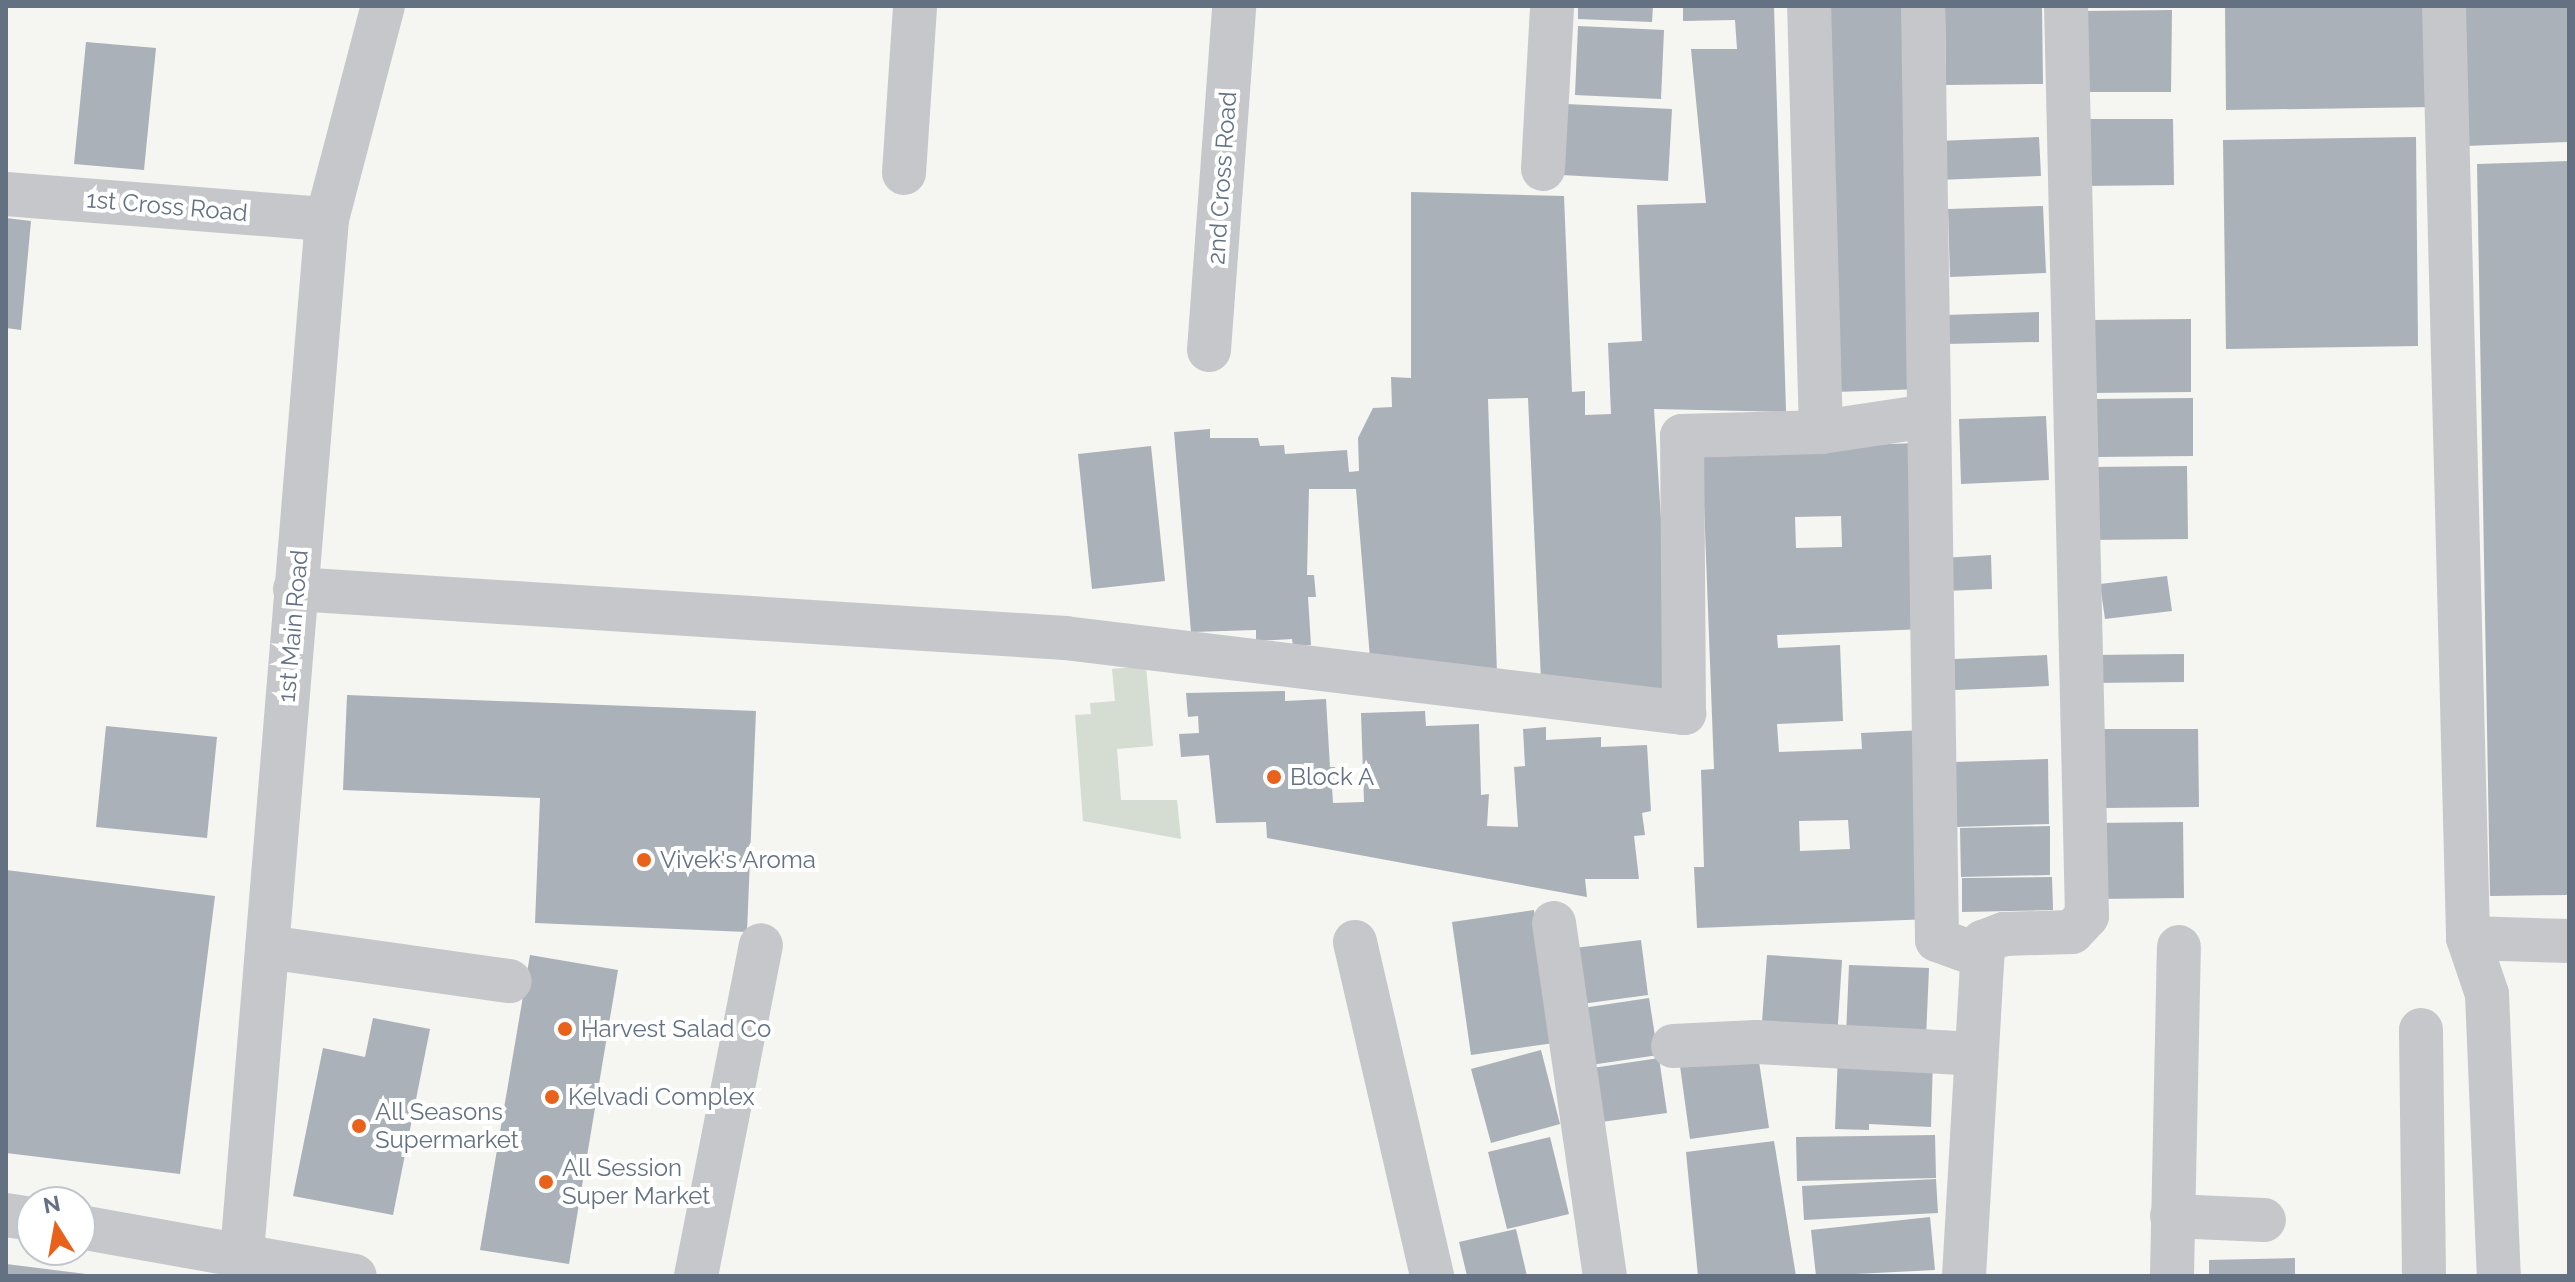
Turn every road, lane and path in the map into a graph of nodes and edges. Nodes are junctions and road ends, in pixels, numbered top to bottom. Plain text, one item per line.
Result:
1 (383, 6) edge
2 (915, 6) edge
3 (1234, 6) edge
4 (1552, 6) edge
5 (1809, 6) edge
6 (1923, 6) edge
7 (2066, 6) edge
8 (2444, 6) edge
9 (1543, 169) dead end
10 (904, 173) dead end
11 (6, 194) edge
12 (327, 219) junction
13 (1209, 350) dead end
14 (1928, 416) junction
15 (1821, 432) junction
16 (295, 589) junction
17 (1554, 923) dead end
18 (2468, 938) junction
19 (2569, 941) edge
20 (1355, 942) dead end
21 (761, 945) dead end
22 (267, 947) junction
23 (2179, 947) dead end
24 (1979, 955) junction
25 (510, 981) dead end
26 (2421, 1030) dead end
27 (1673, 1046) dead end
28 (1976, 1054) junction
29 (2172, 1216) junction
30 (2264, 1220) dead end
31 (96, 1230) edge
32 (242, 1253) junction
33 (355, 1276) edge
34 (696, 1276) edge
35 (1432, 1276) edge
36 (1605, 1276) edge
37 (1964, 1276) edge
38 (2172, 1276) edge
39 (2424, 1276) edge
40 (2499, 1276) edge

1 - 12 street, 1st Main Road
2 - 10 street
3 - 13 street, 2nd Cross Road
4 - 9 street
5 - 15 street
6 - 14 street
7 - 24 street
8 - 18 street
11 - 12 street, 1st Cross Road
12 - 16 street, 1st Main Road
14 - 15 street
14 - 24 street
15 - 16 street
16 - 22 street, 1st Main Road
17 - 36 street
18 - 19 street
18 - 40 street
20 - 35 street
21 - 34 street
22 - 25 street
22 - 32 street, 1st Main Road
23 - 29 street
24 - 28 street
26 - 39 street
27 - 28 street
28 - 37 street
29 - 30 street
29 - 38 street
31 - 32 street
32 - 33 street

